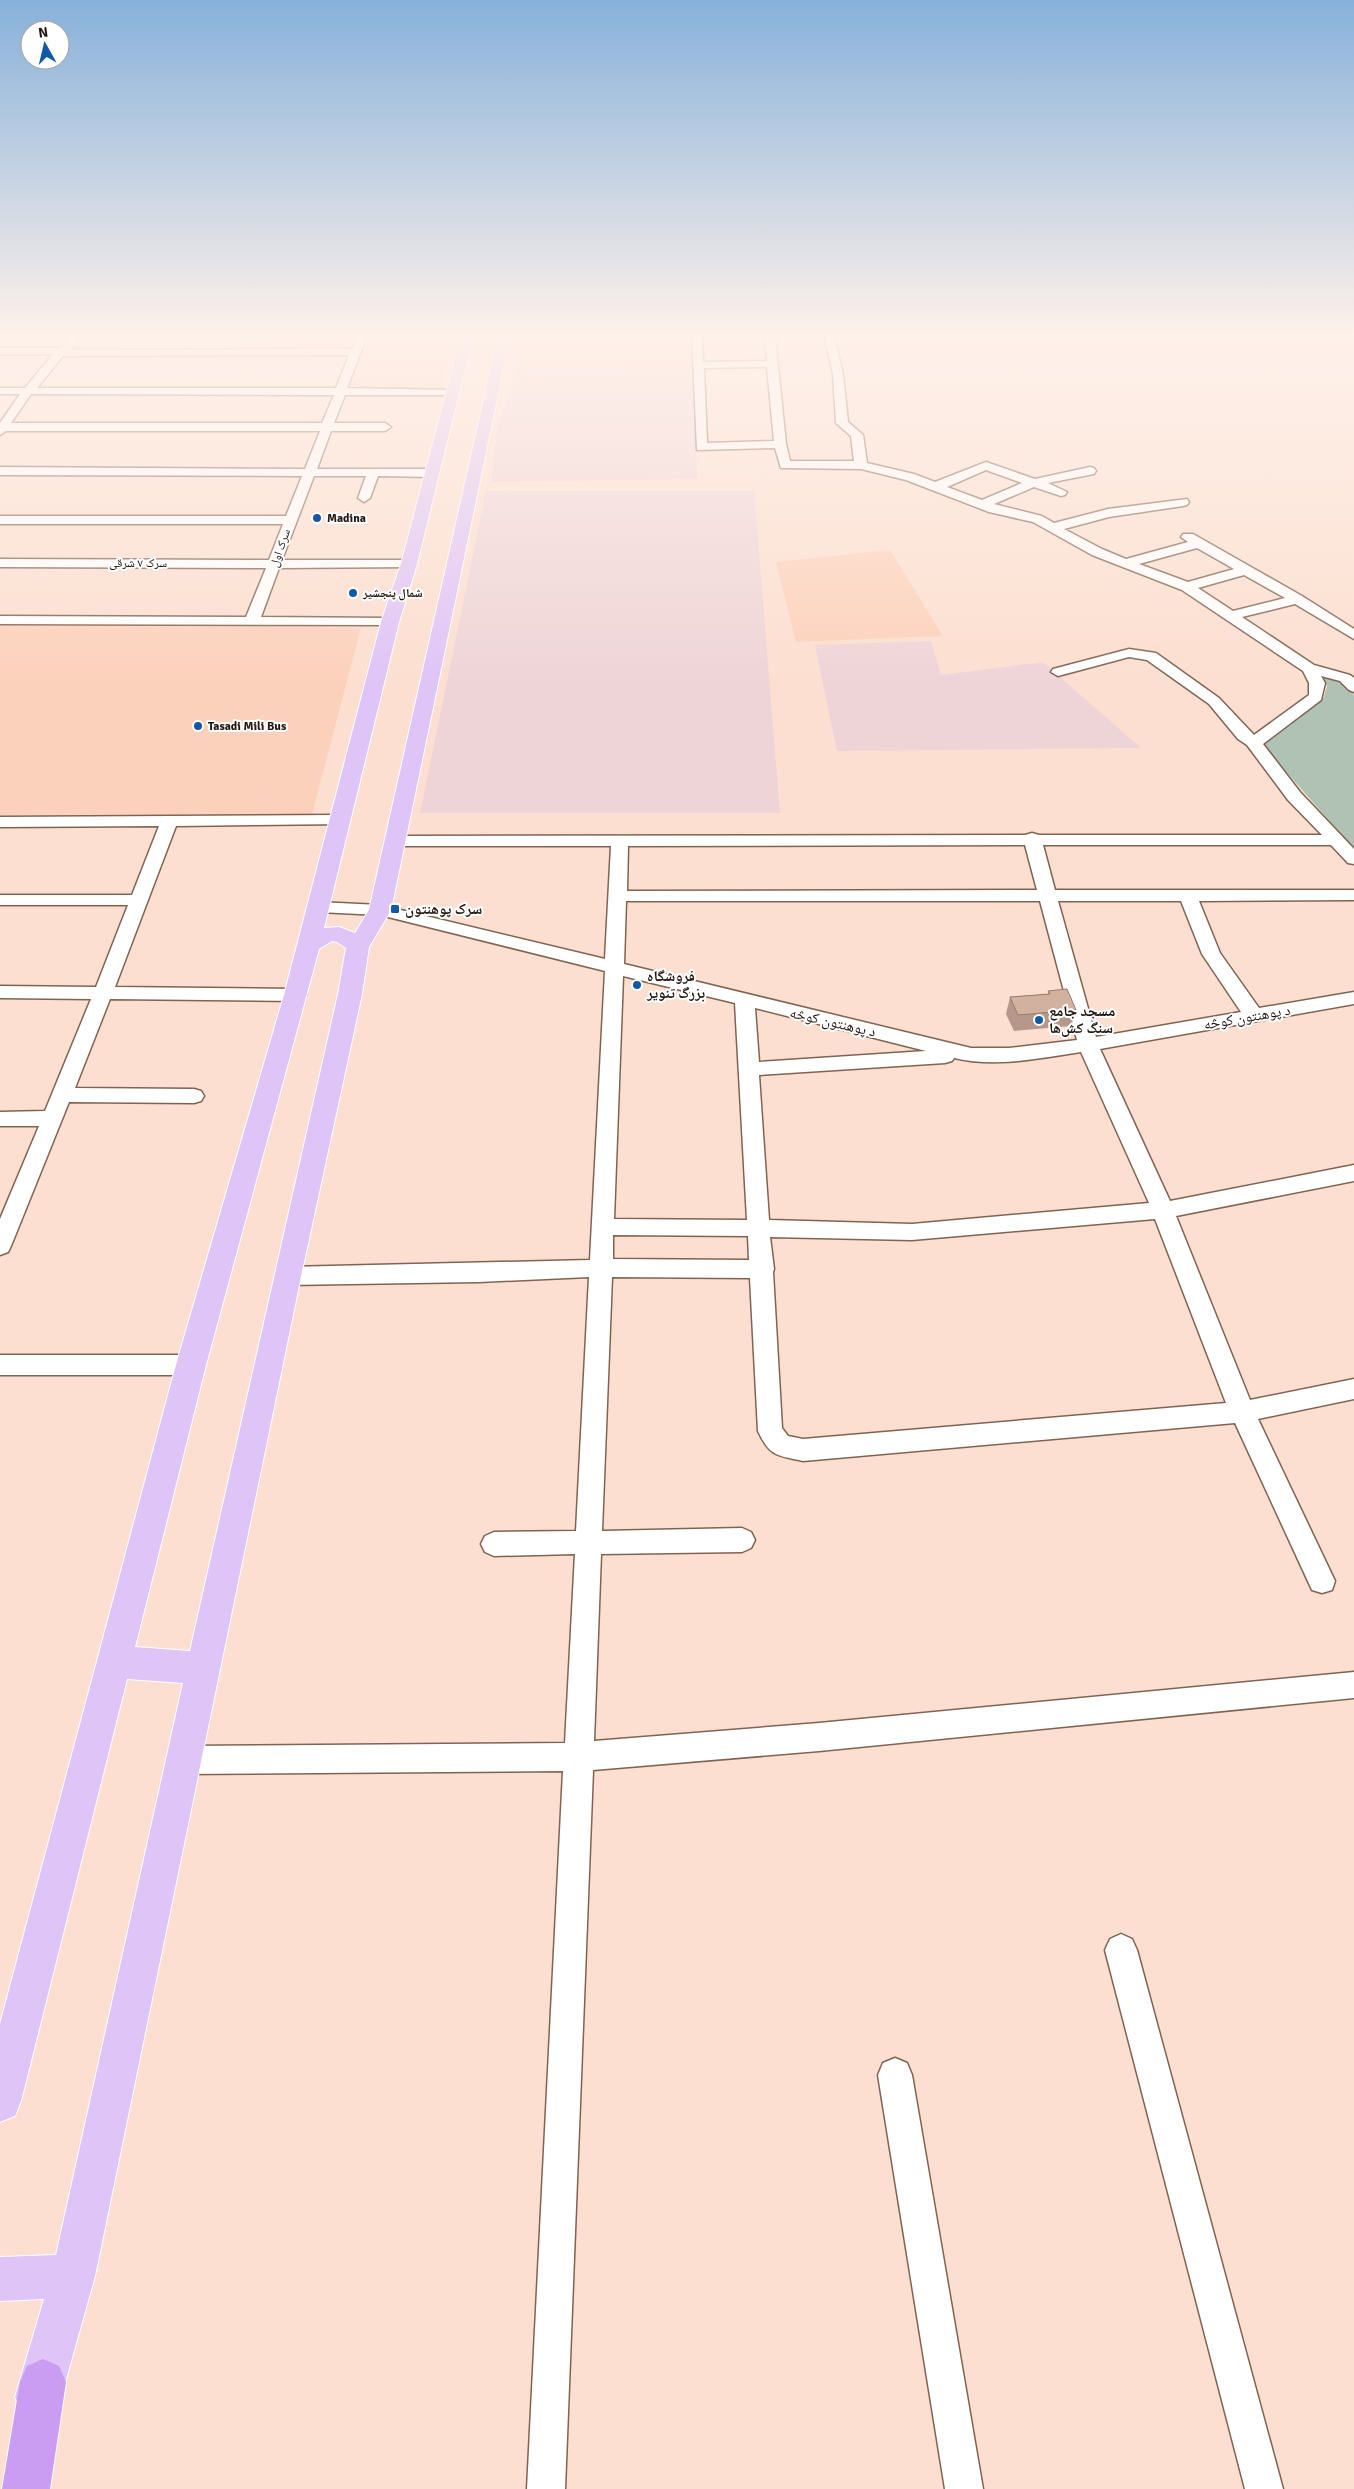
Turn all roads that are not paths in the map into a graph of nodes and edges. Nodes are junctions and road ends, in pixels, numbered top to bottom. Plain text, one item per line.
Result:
1 (317, 452) edge
2 (437, 452) edge
3 (479, 452) edge
4 (782, 452) edge
5 (859, 452) edge
6 (861, 465) junction
7 (0, 471) edge
8 (309, 471) junction
9 (374, 472) junction
10 (432, 472) junction
11 (1090, 472) dead end
12 (1032, 482) junction
13 (935, 487) junction
14 (1061, 492) dead end
15 (364, 498) dead end
16 (1183, 502) dead end
17 (984, 505) junction
18 (0, 520) edge
19 (290, 520) junction
20 (1055, 527) junction
21 (276, 563) junction
22 (1126, 563) junction
23 (0, 564) edge
24 (408, 564) junction
25 (1246, 570) junction
26 (1187, 587) junction
27 (1297, 599) junction
28 (1231, 616) junction
29 (0, 620) edge
30 (252, 621) junction
31 (390, 622) junction
32 (1354, 635) edge
33 (1309, 668) junction
34 (1058, 672) dead end
35 (1354, 687) edge
36 (1250, 740) junction
37 (340, 820) junction
38 (0, 822) edge
39 (169, 822) junction
40 (1032, 838) junction
41 (620, 840) junction
42 (1337, 840) junction
43 (396, 841) junction
44 (1354, 859) edge
45 (1188, 895) junction
46 (1354, 895) edge
47 (618, 896) junction
48 (1048, 897) junction
49 (0, 900) edge
50 (139, 900) junction
51 (318, 907) junction
52 (380, 910) junction
53 (308, 947) junction
54 (358, 947) junction
55 (616, 968) junction
56 (104, 991) junction
57 (0, 992) edge
58 (296, 994) junction
59 (1354, 998) edge
60 (745, 1001) junction
61 (1254, 1016) junction
62 (1088, 1045) junction
63 (971, 1055) junction
64 (749, 1069) junction
65 (62, 1094) junction
66 (194, 1096) dead end
67 (0, 1118) edge
68 (52, 1118) junction
69 (1354, 1173) edge
70 (1163, 1210) junction
71 (602, 1227) junction
72 (758, 1228) junction
73 (0, 1246) edge
74 (602, 1268) junction
75 (762, 1269) junction
76 (287, 1276) junction
77 (0, 1365) edge
78 (191, 1365) junction
79 (1354, 1389) edge
80 (1242, 1412) junction
81 (742, 1540) dead end
82 (588, 1542) junction
83 (494, 1544) dead end
84 (1322, 1581) dead end
85 (114, 1662) junction
86 (202, 1668) junction
87 (1353, 1687) edge
88 (580, 1757) junction
89 (182, 1760) junction
90 (1121, 1950) dead end
91 (895, 2075) dead end
92 (0, 2101) edge
93 (73, 2276) junction
94 (0, 2279) edge
95 (43, 2382) junction
96 (8, 2489) edge
97 (26, 2489) edge
98 (546, 2489) edge
99 (964, 2489) edge
100 (1264, 2489) edge

1 - 8 street, سرک‌ اول
2 - 10 main road
3 - 43 main road
4 - 6 street
5 - 6 street
6 - 13 street
7 - 8 street
8 - 9 street
8 - 19 street, سرک‌ اول
9 - 10 street
9 - 15 street
10 - 24 main road
11 - 12 street
12 - 13 street
12 - 14 street
12 - 17 street
13 - 17 street
16 - 20 street
17 - 20 street
18 - 19 street
19 - 21 street, سرک‌ اول
20 - 22 street
21 - 23 street, سرک ۷ شرقی
21 - 24 street, سرک ۷ شرقی
21 - 30 street, سرک‌ اول
22 - 25 street
22 - 26 street
24 - 31 main road
25 - 26 street
25 - 27 street
26 - 28 street
27 - 28 street
27 - 32 street
28 - 33 street
29 - 30 street
30 - 31 street
31 - 37 main road
33 - 35 street
33 - 36 street
34 - 36 street
36 - 42 street
37 - 39 street
37 - 51 main road
38 - 39 street
39 - 50 street
40 - 41 street
40 - 42 street
40 - 48 street
41 - 43 street
41 - 47 street
42 - 44 street
43 - 52 main road
45 - 46 street
45 - 48 street
45 - 61 street
47 - 48 street
47 - 55 street
48 - 62 street
49 - 50 street
50 - 56 street
51 - 52 street, د پوهنتون کوڅه
51 - 53 main road
52 - 54 main road
52 - 55 street, د پوهنتون کوڅه
53 - 54 main road
53 - 58 main road
54 - 76 main road
55 - 60 street, د پوهنتون کوڅه
55 - 71 street
56 - 57 street
56 - 58 street
56 - 65 street
58 - 78 main road
59 - 61 street, د پوهنتون کوڅه
60 - 63 street, د پوهنتون کوڅه
60 - 64 street
61 - 62 street, د پوهنتون کوڅه
62 - 63 street, د پوهنتون کوڅه
62 - 70 street
63 - 64 street
64 - 72 street
65 - 66 street
65 - 68 street
67 - 68 street
68 - 73 street
69 - 70 street
70 - 72 street
70 - 80 street
71 - 72 street
71 - 74 street
72 - 75 street
74 - 75 street
74 - 76 street
74 - 82 street
75 - 80 street
76 - 86 main road
77 - 78 street
78 - 85 main road
79 - 80 street
80 - 84 street
81 - 82 street
82 - 83 street
82 - 88 street
85 - 86 main road
85 - 92 main road
86 - 89 main road
87 - 88 street
88 - 89 street
88 - 98 street
89 - 93 main road
90 - 100 street
91 - 99 street
93 - 94 main road
93 - 95 main road
95 - 96 main road
95 - 97 highway

